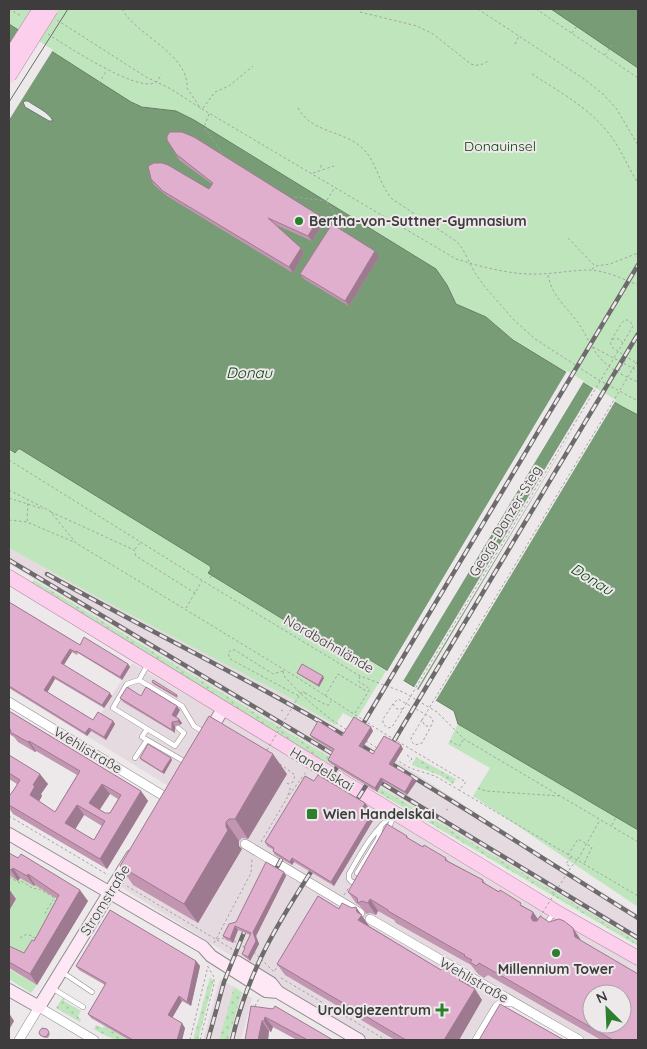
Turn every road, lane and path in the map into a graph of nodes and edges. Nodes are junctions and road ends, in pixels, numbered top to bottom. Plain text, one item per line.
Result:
1 (9, 9) edge
2 (40, 9) edge
3 (122, 9) edge
4 (478, 9) edge
5 (536, 9) edge
6 (360, 12) dead end
7 (53, 14) edge
8 (23, 17) dead end
9 (577, 26) dead end
10 (45, 32) dead end
11 (572, 33) junction
12 (519, 36) junction
13 (516, 44) dead end
14 (612, 46) dead end
15 (605, 55) junction
16 (9, 58) edge
17 (490, 60) dead end
18 (254, 66) dead end
19 (107, 69) junction
20 (161, 74) dead end
21 (532, 74) dead end
22 (9, 76) edge
23 (638, 78) edge
24 (156, 82) junction
25 (99, 83) dead end
26 (298, 108) dead end
27 (202, 109) junction
28 (210, 114) junction
29 (638, 145) edge
30 (221, 157) edge
31 (321, 165) dead end
32 (334, 166) dead end
33 (321, 171) junction
34 (312, 174) junction
35 (638, 183) edge
36 (335, 187) junction
37 (327, 201) junction
38 (293, 202) edge
39 (341, 233) edge
40 (568, 238) dead end
41 (638, 253) edge
42 (468, 262) junction
43 (596, 266) junction
44 (591, 270) junction
45 (548, 275) junction
46 (638, 285) edge
47 (612, 338) junction
48 (623, 343) junction
49 (592, 346) junction
50 (627, 357) junction
51 (638, 360) edge
52 (623, 363) junction
53 (638, 364) edge
54 (638, 371) edge
55 (618, 372) junction
56 (638, 382) edge
57 (638, 401) edge
58 (9, 460) edge
59 (9, 490) edge
60 (9, 498) edge
61 (28, 503) junction
62 (50, 511) junction
63 (9, 520) edge
64 (27, 522) junction
65 (140, 542) junction
66 (76, 543) junction
67 (134, 550) junction
68 (212, 575) dead end
69 (9, 577) edge
70 (210, 578) dead end
71 (203, 581) junction
72 (195, 593) junction
73 (185, 609) junction
74 (289, 622) dead end
75 (287, 626) dead end
76 (333, 649) dead end
77 (331, 653) dead end
78 (148, 663) junction
79 (283, 671) junction
80 (360, 676) junction
81 (138, 680) junction
82 (368, 692) junction
83 (299, 696) junction
84 (325, 696) junction
85 (332, 700) junction
86 (9, 702) edge
87 (393, 704) junction
88 (222, 708) junction
89 (416, 708) junction
90 (403, 709) junction
91 (354, 714) junction
92 (422, 720) junction
93 (431, 726) junction
94 (178, 728) dead end
95 (147, 729) junction
96 (207, 734) junction
97 (353, 734) edge
98 (361, 738) edge
99 (464, 739) junction
100 (147, 740) junction
101 (396, 741) junction
102 (450, 741) dead end
103 (394, 746) edge
104 (377, 748) edge
105 (264, 755) edge
106 (193, 756) junction
107 (407, 756) dead end
108 (135, 758) dead end
109 (394, 758) edge
110 (409, 760) dead end
111 (277, 762) dead end
112 (311, 763) junction
113 (180, 777) edge
114 (286, 782) dead end
115 (291, 786) dead end
116 (478, 788) dead end
117 (460, 790) junction
118 (170, 794) joint
119 (561, 796) junction
120 (287, 798) junction
121 (446, 809) dead end
122 (160, 810) edge
123 (448, 810) dead end
124 (395, 813) junction
125 (9, 816) edge
126 (616, 817) dead end
127 (600, 819) junction
128 (382, 822) junction
129 (611, 826) junction
130 (390, 827) junction
131 (9, 834) edge
132 (378, 839) junction
133 (638, 842) edge
134 (245, 844) dead end
135 (587, 844) junction
136 (139, 845) edge
137 (256, 851) junction
138 (568, 855) junction
139 (571, 857) junction
140 (584, 864) junction
141 (571, 867) junction
142 (357, 873) edge
143 (10, 877) edge
144 (118, 880) junction
145 (9, 882) edge
146 (352, 882) junction
147 (110, 892) junction
148 (638, 896) edge
149 (53, 899) junction
150 (340, 901) junction
151 (59, 903) edge
152 (555, 911) junction
153 (360, 913) edge
154 (370, 919) dead end
155 (56, 920) edge
156 (537, 922) edge
157 (543, 929) edge
158 (20, 938) dead end
159 (227, 938) edge
160 (36, 939) edge
161 (216, 939) junction
162 (233, 941) edge
163 (248, 950) edge
164 (254, 952) edge
165 (638, 958) edge
166 (279, 964) edge
167 (61, 972) junction
168 (274, 983) junction
169 (51, 987) junction
170 (9, 990) edge
171 (92, 992) dead end
172 (512, 1002) junction
173 (83, 1006) dead end
174 (39, 1007) junction
175 (254, 1010) edge
176 (19, 1040) edge
177 (94, 1040) edge
178 (190, 1040) edge
179 (200, 1040) edge
180 (359, 1040) edge
181 (386, 1040) edge
182 (477, 1040) edge
183 (579, 1040) edge

1 - 8 path
2 - 16 main road, bridge
3 - 27 path
4 - 12 path
5 - 11 path
6 - 17 path
7 - 22 main road, bridge
7 - 24 path
9 - 11 path
10 - 19 path
11 - 15 path
12 - 13 path
12 - 29 path
14 - 15 path
15 - 23 path
18 - 27 path
19 - 24 path
19 - 25 path
20 - 24 path
21 - 35 path
24 - 27 path
26 - 42 path
27 - 28 path
28 - 30 path
28 - 34 path
31 - 33 path
32 - 33 path
33 - 34 path
34 - 36 path
36 - 37 path
36 - 42 path
37 - 38 path
37 - 39 path
40 - 43 path
41 - 43 path
42 - 45 path
42 - 57 path
43 - 44 path
44 - 45 path
44 - 46 path
45 - 49 path
47 - 48 path, bridge
47 - 48 path, Georg-Danzer-Steg
47 - 50 path
48 - 90 path, Georg-Danzer-Steg, bridge
49 - 52 path
49 - 55 path
50 - 52 path
50 - 53 path
51 - 92 path, bridge
52 - 54 path
52 - 55 path
55 - 56 path
58 - 65 path, Nordbahnlände
59 - 62 path
60 - 61 path
61 - 62 path
61 - 64 path
62 - 66 path
62 - 67 path
63 - 64 path
64 - 66 path
65 - 67 path
65 - 71 path, Nordbahnlände
66 - 73 path
67 - 72 path
68 - 70 path
69 - 78 main road, Handelskai
71 - 72 path
71 - 80 path, Nordbahnlände
72 - 73 path
73 - 79 path
74 - 75 path
76 - 77 path
78 - 81 lane
78 - 88 main road, Handelskai
79 - 83 path
79 - 84 path
79 - 97 path
80 - 82 path
80 - 99 path, Nordbahnlände
81 - 95 lane
81 - 96 lane
82 - 84 path
82 - 91 path
83 - 85 path, bridge
83 - 105 path, bridge
84 - 85 path
85 - 91 path
86 - 118 street, Wehlistraße
87 - 89 path
87 - 90 path
87 - 90 path, Georg-Danzer-Steg
88 - 96 street
88 - 112 main road, Handelskai
89 - 93 path
89 - 101 path
91 - 101 path
92 - 93 path
92 - 93 path
94 - 95 lane
95 - 100 lane
96 - 106 street
98 - 104 path
99 - 102 path
99 - 119 path, Nordbahnlände
100 - 106 lane
100 - 108 lane
101 - 103 path
101 - 117 path
106 - 113 street
107 - 110 path
109 - 117 path
111 - 114 path
112 - 120 path
112 - 124 main road, Handelskai
115 - 120 path
116 - 119 path
117 - 138 path
118 - 122 street
119 - 127 path, Nordbahnlände
120 - 137 path
121 - 123 path
124 - 128 lane
124 - 130 lane
124 - 152 main road, Handelskai
125 - 144 path
126 - 129 path
127 - 129 path, Nordbahnlände
127 - 135 path
128 - 132 lane
128 - 146 lane
129 - 133 path, Nordbahnlände
130 - 132 lane
130 - 146 lane
131 - 147 street
132 - 142 lane
134 - 137 street
135 - 138 path
135 - 140 path
135 - 141 path, bridge
136 - 144 street, Stromstraße
137 - 150 street
137 - 161 path
138 - 139 path
139 - 140 path
139 - 141 path
140 - 148 path
141 - 156 path, bridge
143 - 145 path
143 - 149 path
144 - 147 street, Stromstraße
144 - 161 path
146 - 150 path
147 - 167 street, Stromstraße
147 - 168 street
149 - 151 path
149 - 155 path
150 - 153 street
152 - 157 lane
152 - 165 main road, Handelskai
154 - 172 street, Wehlistraße
158 - 160 path
159 - 161 path
162 - 163 path
164 - 168 path
166 - 168 path
167 - 169 street, Stromstraße
167 - 171 lane
168 - 175 path
168 - 180 street
168 - 181 path
169 - 173 lane
169 - 174 street, Stromstraße
170 - 174 street
172 - 182 street
172 - 183 street, Wehlistraße
174 - 176 street, Stromstraße
174 - 177 street
178 - 179 path

